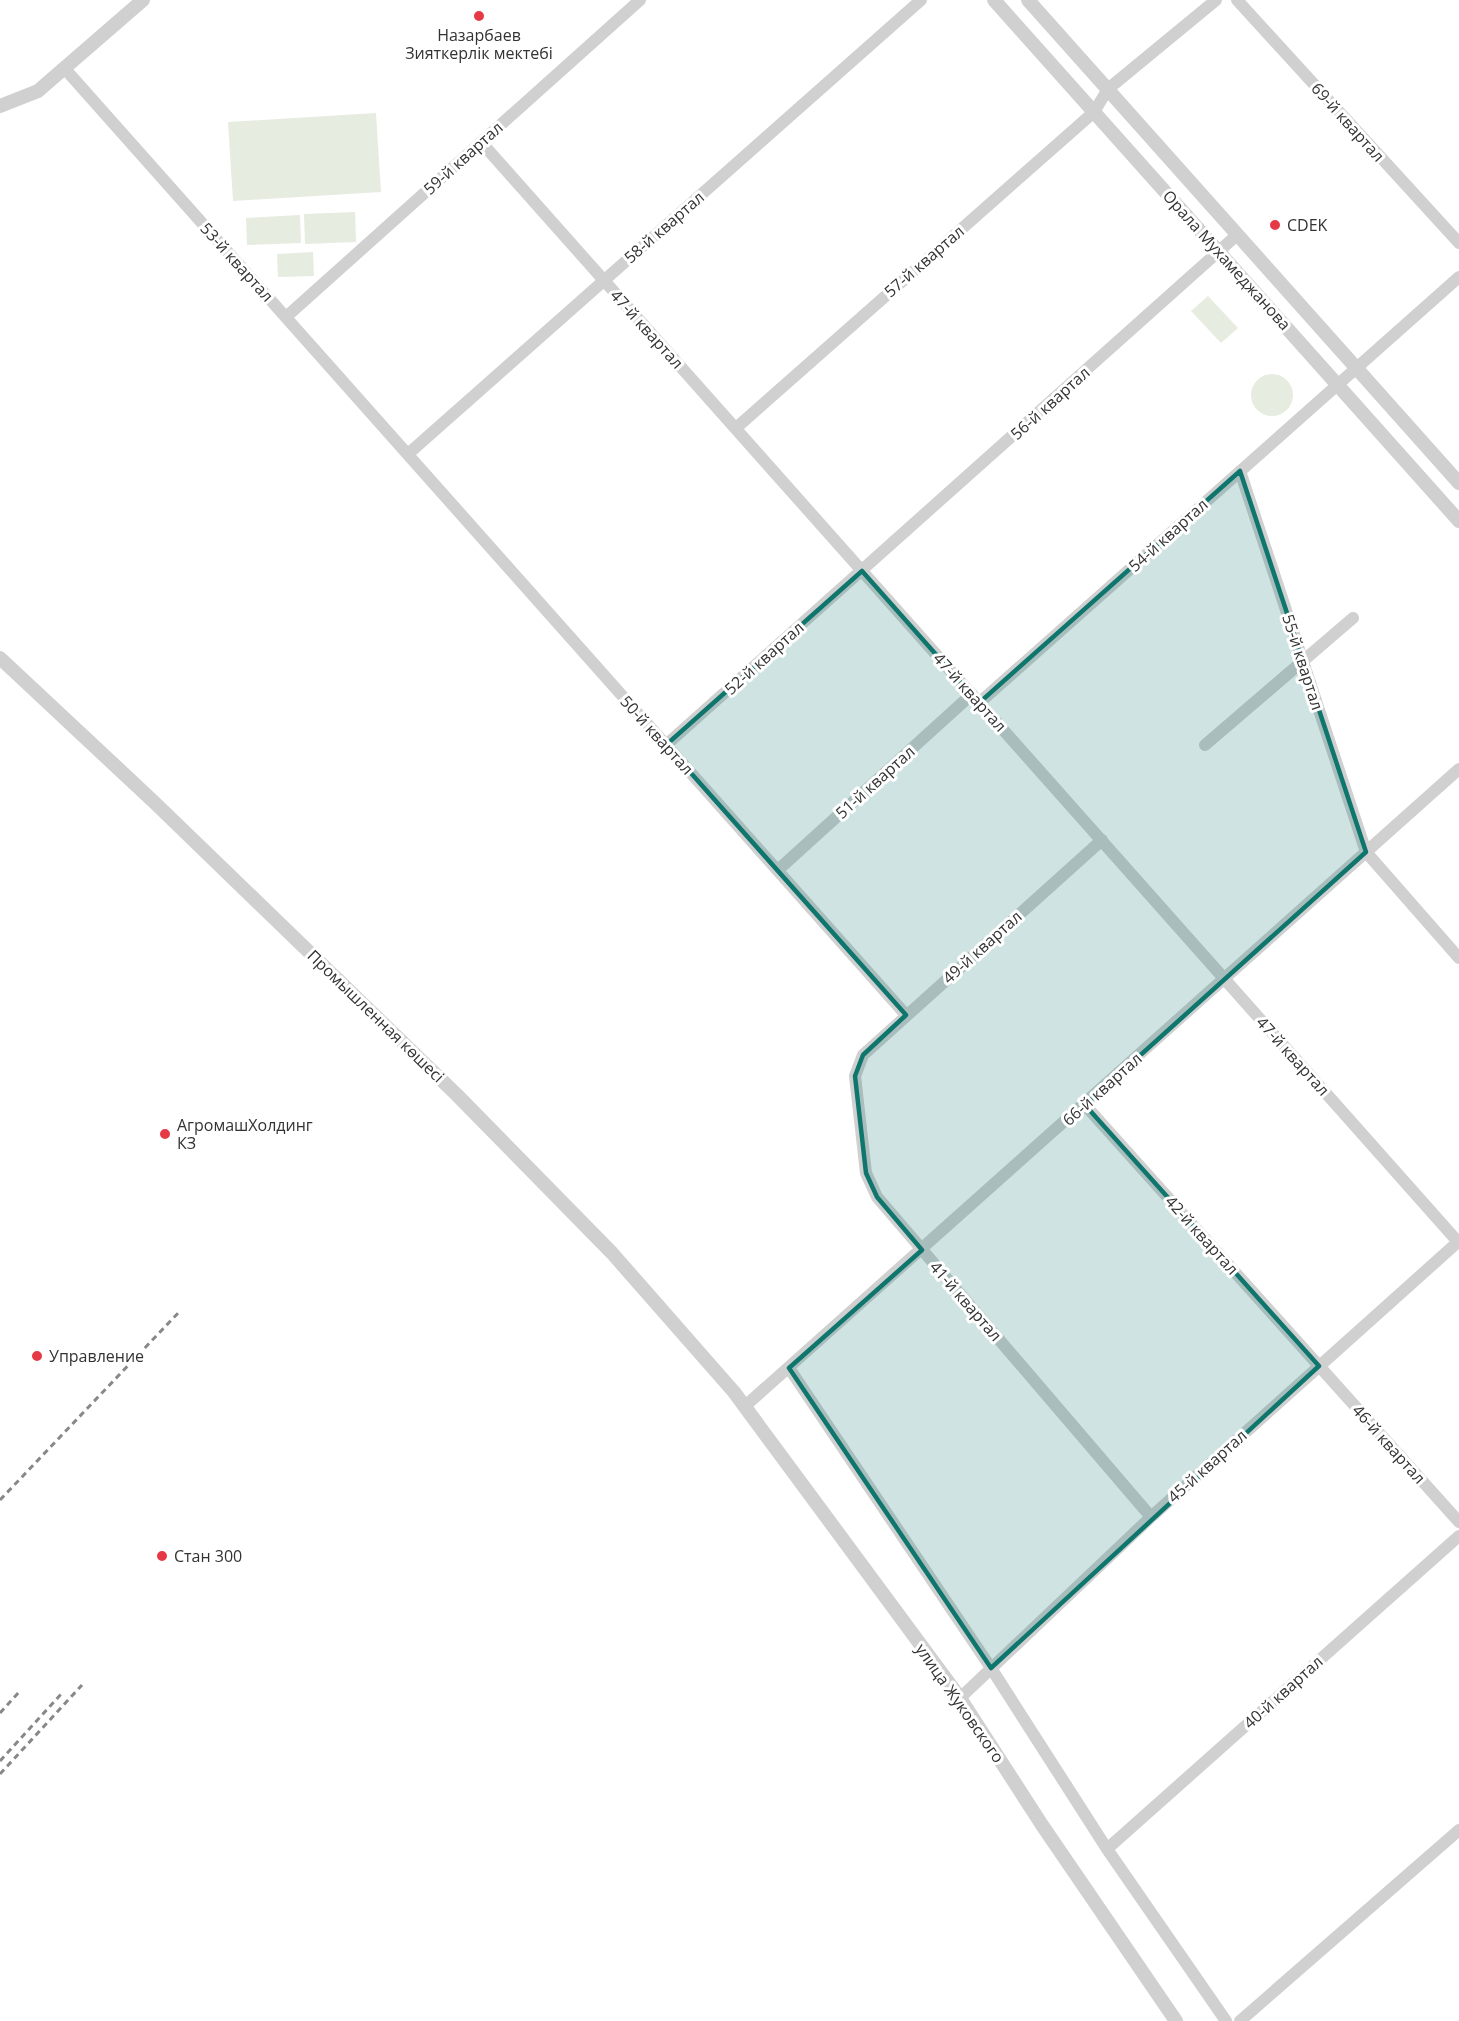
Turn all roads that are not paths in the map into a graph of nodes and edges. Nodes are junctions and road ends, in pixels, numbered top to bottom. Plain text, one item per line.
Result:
1 (143, 0) edge
2 (640, 0) edge
3 (921, 0) edge
4 (994, 0) edge
5 (1028, 0) edge
6 (1216, 0) edge
7 (1237, 0) edge
8 (66, 70) junction
9 (1108, 89) junction
10 (0, 106) edge
11 (1094, 112) junction
12 (481, 142) junction
13 (1237, 235) junction
14 (1459, 243) edge
15 (1218, 251) junction
16 (1459, 277) edge
17 (604, 280) junction
18 (285, 317) junction
19 (1357, 368) junction
20 (1338, 385) junction
21 (736, 428) junction
22 (408, 454) junction
23 (1240, 471) junction
24 (1459, 483) edge
25 (1459, 521) edge
26 (862, 571) junction
27 (1353, 618) dead end
28 (0, 658) edge
29 (1303, 660) junction
30 (976, 698) junction
31 (666, 745) junction
32 (1205, 745) dead end
33 (1459, 769) edge
34 (1102, 840) junction
35 (1366, 852) junction
36 (778, 870) junction
37 (1459, 958) edge
38 (1225, 979) junction
39 (906, 1015) junction
40 (863, 1055) joint
41 (1085, 1105) junction
42 (1459, 1242) edge
43 (922, 1250) junction
44 (1319, 1366) junction
45 (789, 1368) junction
46 (734, 1392) joint
47 (744, 1407) junction
48 (1151, 1517) junction
49 (1459, 1522) edge
50 (1459, 1536) edge
51 (991, 1668) junction
52 (960, 1698) junction
53 (1459, 1830) edge
54 (1107, 1849) junction
55 (1176, 2021) edge
56 (1226, 2021) edge
57 (1240, 2021) edge

1 - 8 street
2 - 12 street, 59-й квартал
3 - 17 street, 58-й квартал
4 - 11 street, Орала Мухамеджанова
5 - 9 street, Орала Мухамеджанова
6 - 9 street
7 - 14 street, 69-й квартал
8 - 10 street
8 - 18 street, 53-й квартал
9 - 11 street, 57-й квартал
9 - 13 street, Орала Мухамеджанова
11 - 15 street, Орала Мухамеджанова
11 - 21 street, 57-й квартал
12 - 17 street, 47-й квартал
12 - 18 street, 59-й квартал
13 - 15 street, 56-й квартал
13 - 19 street, Орала Мухамеджанова
15 - 20 street, Орала Мухамеджанова
15 - 26 street, 56-й квартал
16 - 19 street, 54-й квартал
17 - 21 street, 47-й квартал
17 - 22 street, 58-й квартал
18 - 22 street, 53-й квартал
19 - 20 street, 54-й квартал
19 - 24 street, Орала Мухамеджанова
20 - 23 street, 54-й квартал
20 - 25 street, Орала Мухамеджанова
21 - 26 street, 47-й квартал
22 - 31 street, 50-й квартал
23 - 29 street, 55-й квартал
23 - 30 street, 54-й квартал
26 - 30 street, 47-й квартал
26 - 31 street, 52-й квартал
27 - 29 street
28 - 46 street, Промышленная көшесі
29 - 32 street
29 - 35 street, 55-й квартал
30 - 34 street, 47-й квартал
30 - 36 street, 51-й квартал
31 - 36 street, 50-й квартал
33 - 35 street, 66-й квартал
34 - 38 street, 47-й квартал
34 - 39 street, 49-й квартал
35 - 37 street
35 - 38 street, 66-й квартал
36 - 39 street, 50-й квартал
38 - 41 street, 66-й квартал
38 - 42 street, 47-й квартал
39 - 40 street, 49-й квартал
40 - 43 street, 41-й квартал
41 - 43 street, 66-й квартал
41 - 44 street, 42-й квартал
42 - 44 street, 45-й квартал
43 - 45 street, 66-й квартал
43 - 48 street, 41-й квартал
44 - 48 street, 45-й квартал
44 - 49 street, 46-й квартал
45 - 47 street, 66-й квартал
45 - 51 street
46 - 47 street, улица Жуковского
47 - 52 street, улица Жуковского
48 - 51 street, 45-й квартал
50 - 54 street, 40-й квартал
51 - 52 street, 45-й квартал
51 - 54 street
52 - 55 street, улица Жуковского
53 - 57 street
54 - 56 street

